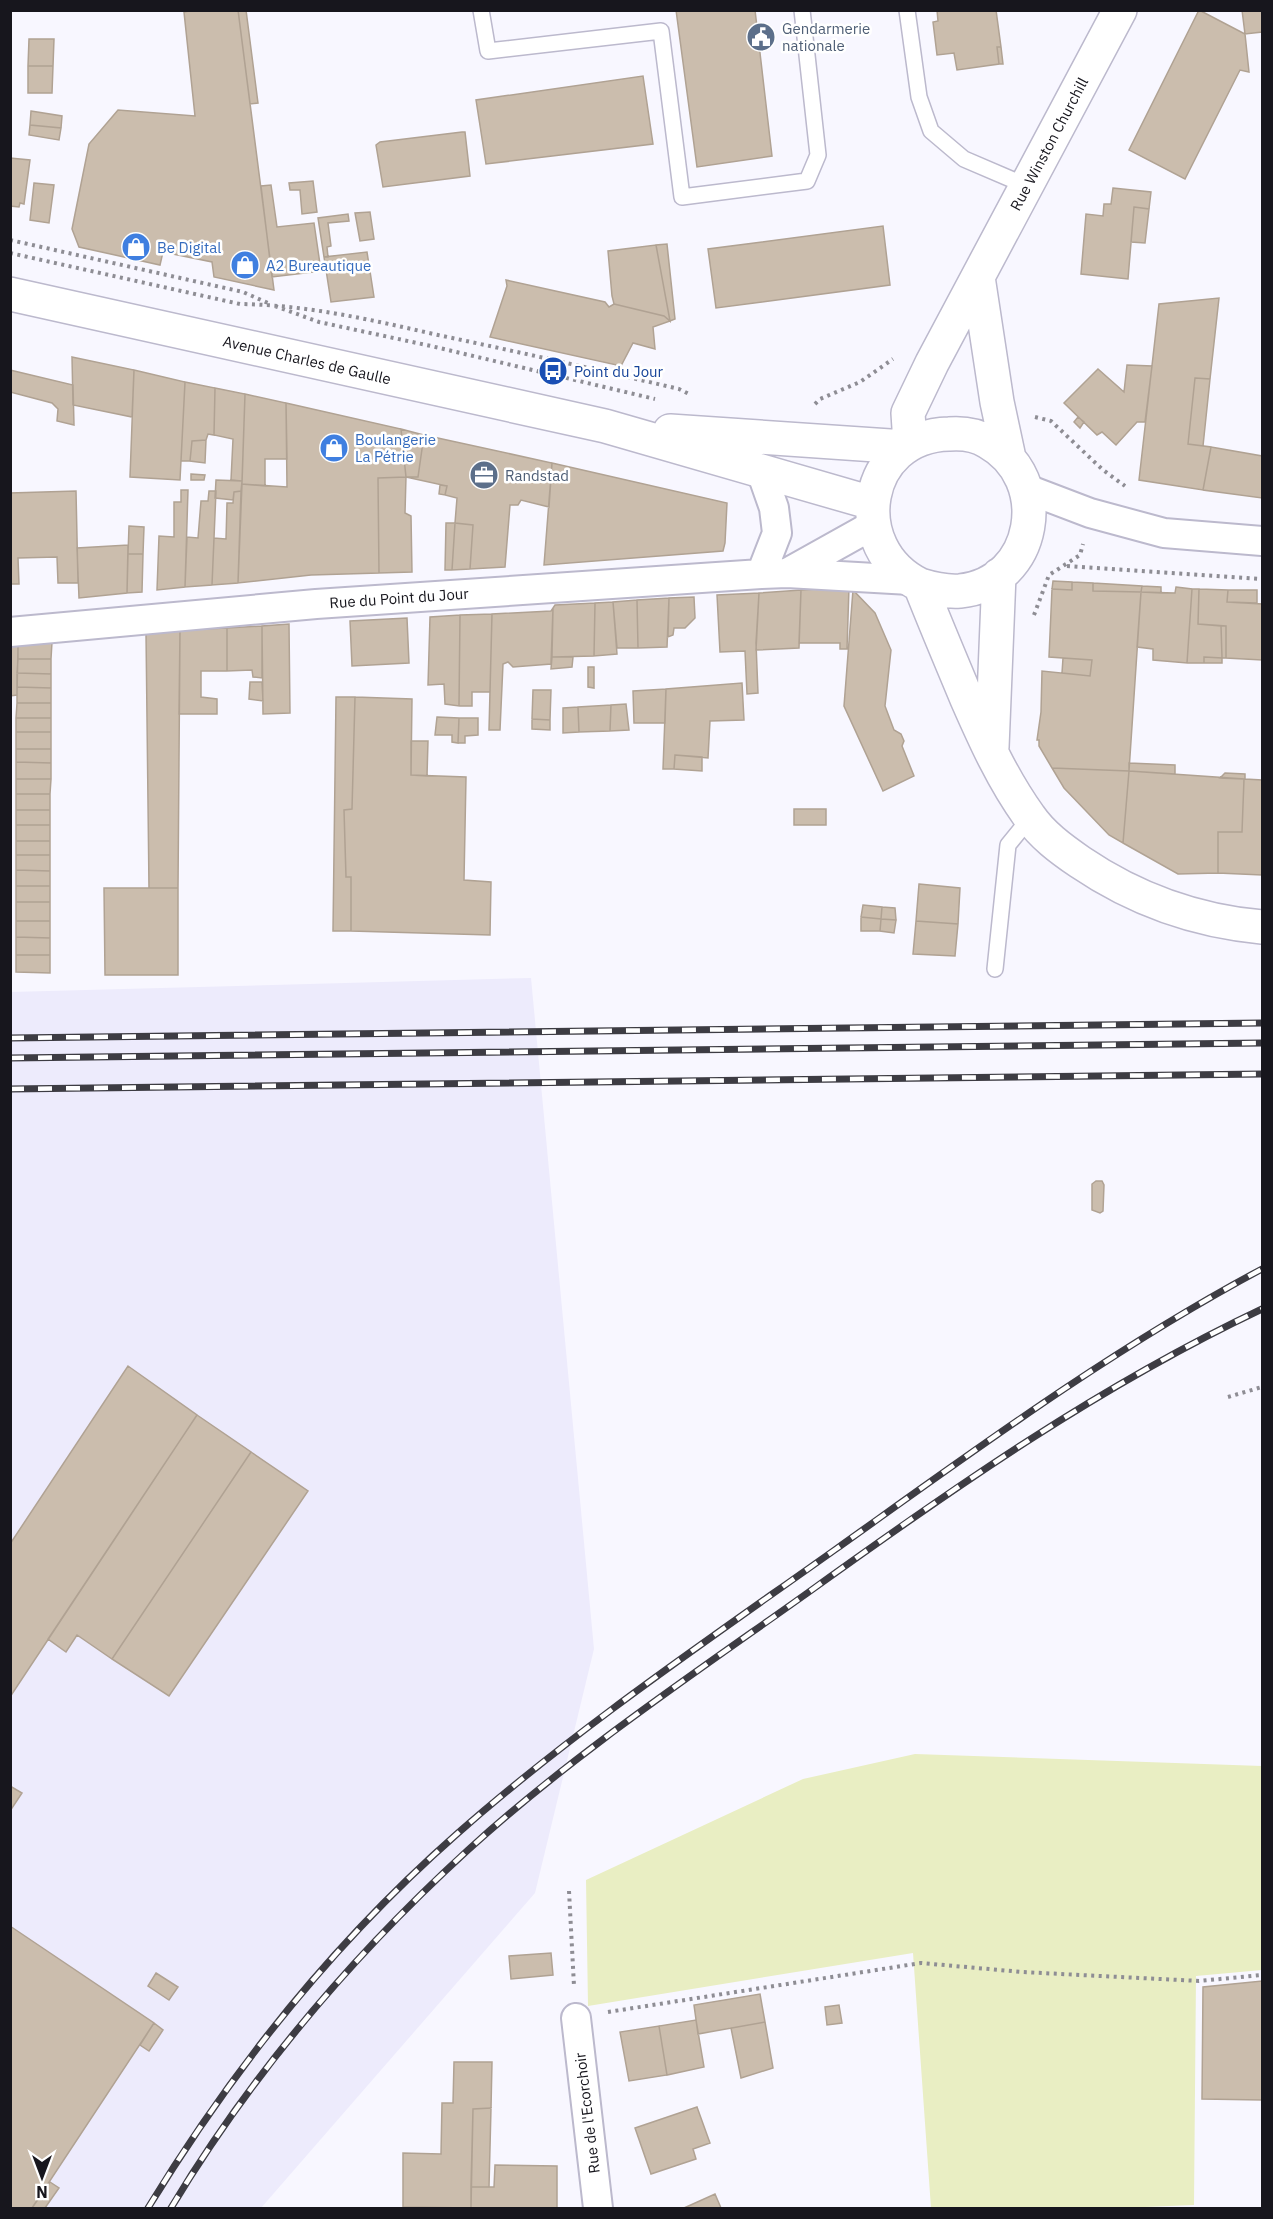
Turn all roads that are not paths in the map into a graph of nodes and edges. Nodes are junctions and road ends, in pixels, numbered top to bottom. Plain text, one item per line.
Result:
1 (481, 10) edge
2 (802, 10) edge
3 (907, 10) edge
4 (1120, 10) edge
5 (1027, 186) junction
6 (978, 277) junction
7 (10, 294) edge
8 (605, 426) junction
9 (908, 446) junction
10 (1009, 458) junction
11 (761, 471) junction
12 (1027, 489) junction
13 (872, 514) junction
14 (1263, 541) edge
15 (774, 573) junction
16 (999, 575) junction
17 (915, 583) junction
18 (10, 632) edge
19 (992, 755) junction
20 (1030, 818) junction
21 (1263, 927) edge
22 (996, 969) dead end
23 (576, 2018) road end
24 (598, 2208) edge

1 - 2 lane
3 - 5 lane
4 - 5 main road, Rue Winston Churchill
5 - 6 main road, Rue Winston Churchill
6 - 9 main road, Rue Winston Churchill
6 - 10 main road
7 - 8 main road, Avenue Charles de Gaulle
8 - 9 main road
8 - 11 main road
9 - 10 main road
9 - 13 main road
10 - 12 main road
11 - 13 main road
11 - 15 street
12 - 14 street
12 - 16 main road
13 - 15 street
13 - 17 main road
15 - 17 street, Rue du Point du Jour
15 - 18 street, Rue du Point du Jour
16 - 17 main road
16 - 19 main road
17 - 19 main road
19 - 20 main road
20 - 21 main road
20 - 22 lane
23 - 24 street, Rue de l'Ecorchoir

